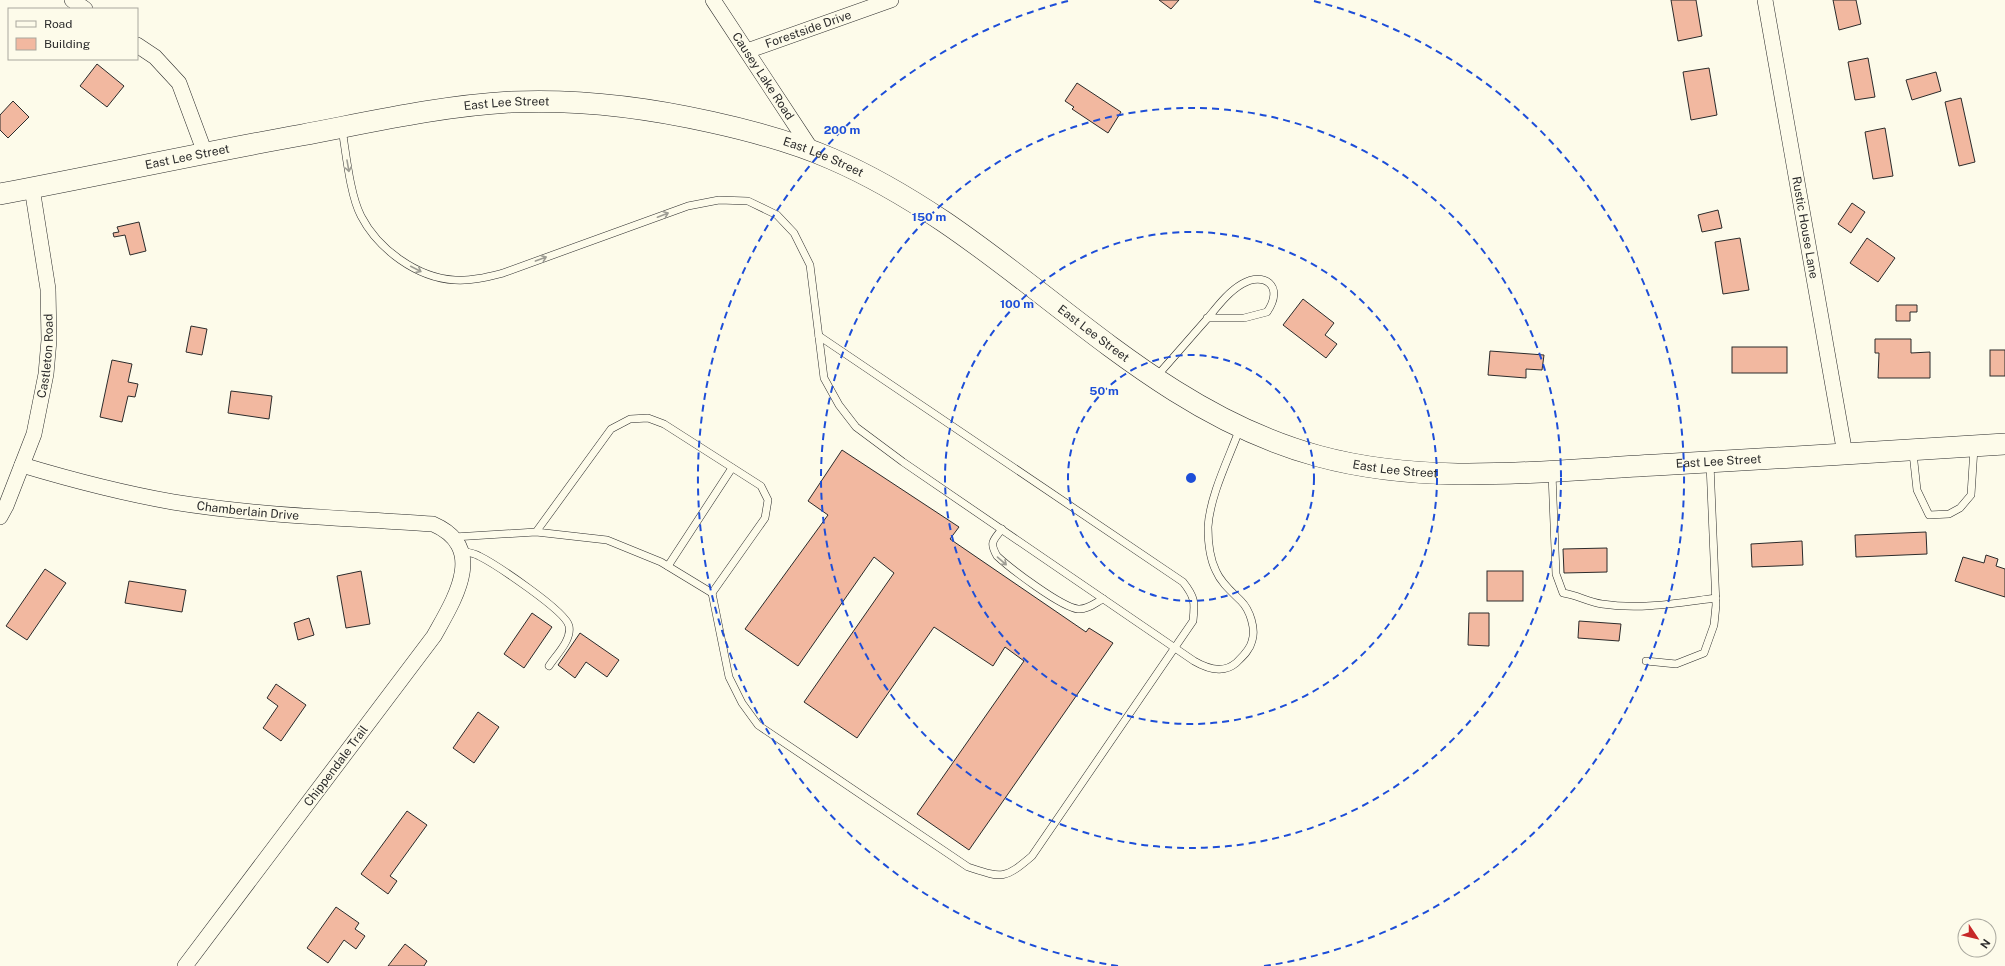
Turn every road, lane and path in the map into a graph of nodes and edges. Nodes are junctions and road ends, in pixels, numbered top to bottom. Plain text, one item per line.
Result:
1 (72, 0) edge
2 (713, 0) edge
3 (891, 0) edge
4 (1765, 0) edge
5 (84, 8) edge
6 (138, 46) edge
7 (747, 51) junction
8 (342, 127) junction
9 (813, 152) junction
10 (205, 153) junction
11 (32, 188) junction
12 (0, 194) edge
13 (1207, 318) junction
14 (819, 336) junction
15 (1155, 379) junction
16 (1240, 427) junction
17 (2005, 444) edge
18 (1974, 446) junction
19 (1912, 450) junction
20 (1845, 454) junction
21 (1710, 461) junction
22 (22, 465) junction
23 (732, 468) junction
24 (1551, 471) junction
25 (0, 517) edge
26 (1002, 529) junction
27 (536, 532) junction
28 (454, 537) junction
29 (462, 553) junction
30 (668, 566) junction
31 (712, 593) junction
32 (1103, 598) junction
33 (1716, 598) junction
34 (1175, 648) junction
35 (1646, 661) dead end
36 (549, 666) dead end
37 (186, 966) edge

1 - 5 street
2 - 7 street, Causey Lake Road
3 - 7 street, Forestside Drive
4 - 20 street, Rustic House Lane
6 - 10 street
7 - 9 street, Causey Lake Road
8 - 9 street, East Lee Street
8 - 10 street, East Lee Street
8 -> 14 lane
9 - 15 street, East Lee Street
10 - 11 street, East Lee Street
11 - 12 street, East Lee Street
11 - 22 street, Castleton Road
13 - 13 lane
13 - 15 lane
14 - 26 lane
14 - 34 lane
15 - 16 street, East Lee Street
16 - 24 street, East Lee Street
16 - 34 lane
17 - 18 street, East Lee Street
18 - 19 street, East Lee Street
18 - 19 lane
19 - 20 street, East Lee Street
20 - 21 street, East Lee Street
21 - 24 street, East Lee Street
21 - 33 lane
22 - 25 street, Castleton Road
22 - 28 street, Chamberlain Drive
23 - 27 lane
23 - 30 lane
23 - 31 lane
24 - 33 lane
26 - 32 lane
26 -> 32 lane
27 - 28 lane
27 - 30 lane
28 - 29 street, Chamberlain Drive
29 - 36 lane
29 - 37 street, Chippendale Trail
30 - 31 lane
31 - 34 lane
32 - 34 lane
33 - 35 lane

